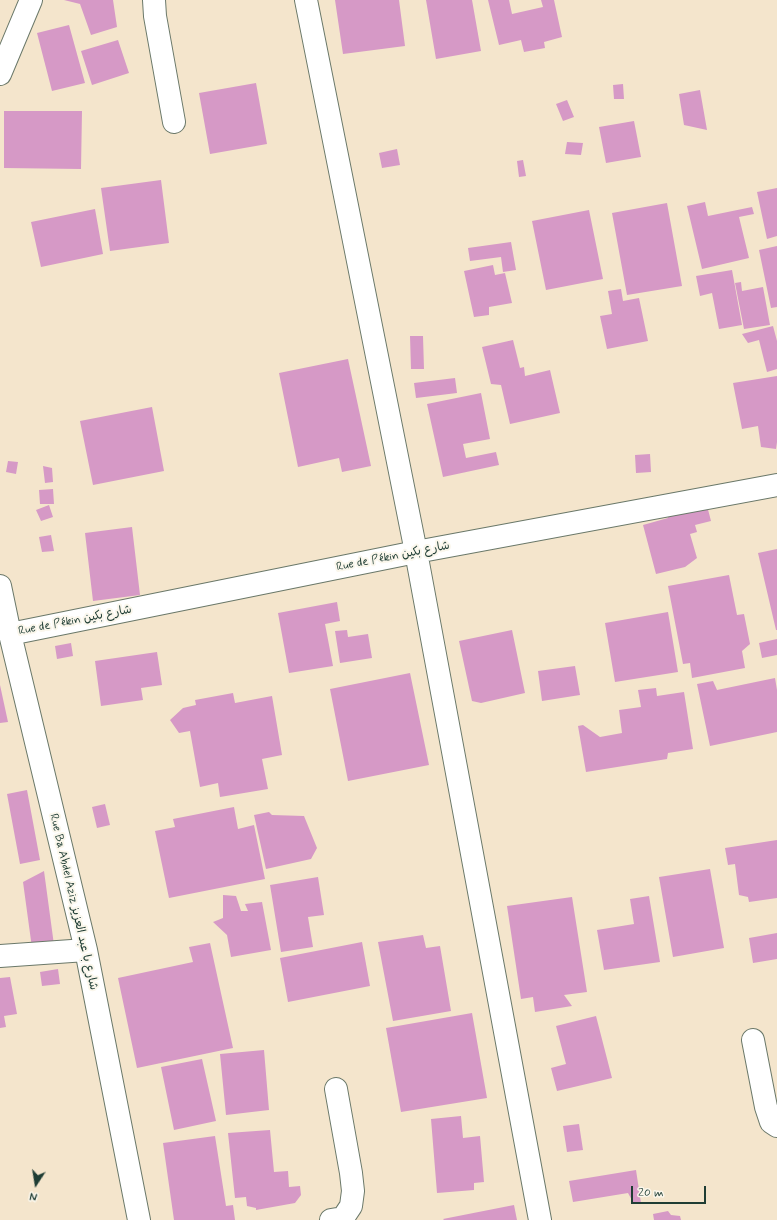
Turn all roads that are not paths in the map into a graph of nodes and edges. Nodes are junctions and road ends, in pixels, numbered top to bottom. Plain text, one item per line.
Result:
1 (31, 0) edge
2 (154, 0) edge
3 (306, 0) edge
4 (0, 74) edge
5 (174, 122) dead end
6 (777, 485) edge
7 (416, 552) junction
8 (0, 586) edge
9 (10, 634) junction
10 (86, 950) junction
11 (0, 956) edge
12 (753, 1040) dead end
13 (336, 1089) dead end
14 (777, 1126) edge
15 (139, 1220) edge
16 (331, 1220) edge
17 (540, 1220) edge

1 - 4 street
2 - 5 street
3 - 7 street
6 - 7 street, Rue de Pékin شارع بكين
7 - 9 street, Rue de Pékin شارع بكين
7 - 17 street
8 - 9 street, Rue Ba Abdel Aziz شارع با عبد العزيز
9 - 10 street, Rue Ba Abdel Aziz شارع با عبد العزيز
10 - 11 street
10 - 15 street, Rue Ba Abdel Aziz شارع با عبد العزيز
12 - 14 street
13 - 16 street

